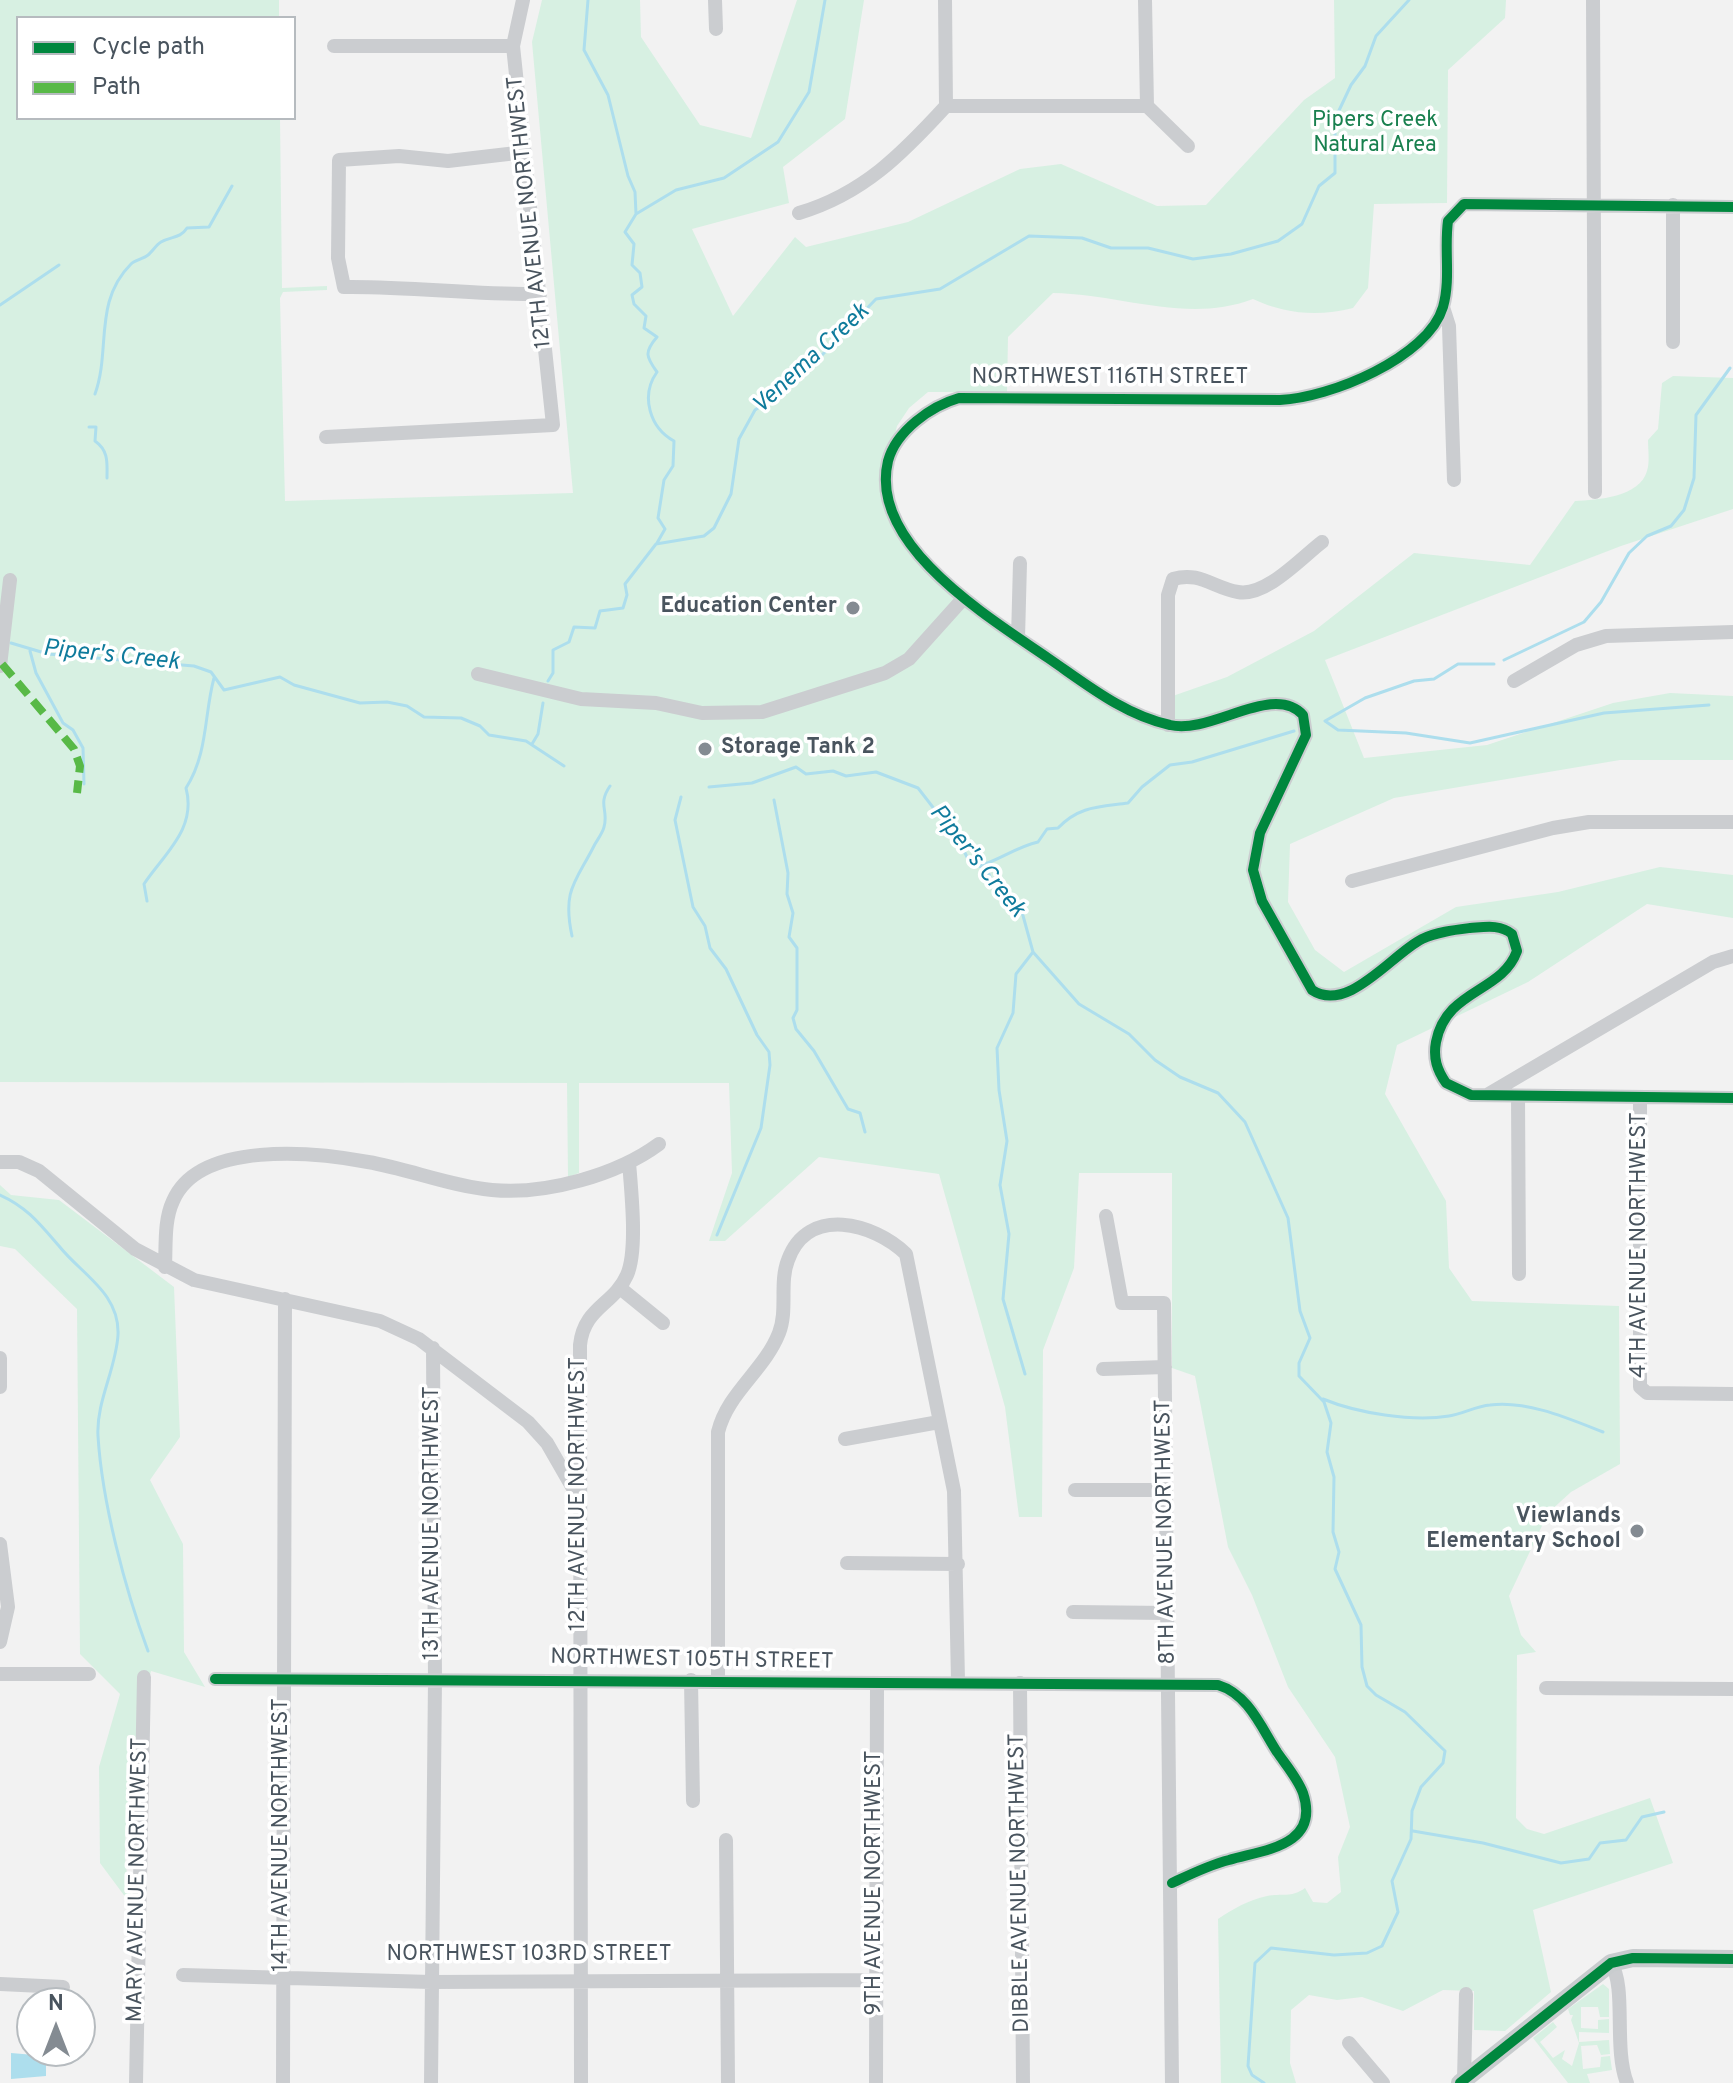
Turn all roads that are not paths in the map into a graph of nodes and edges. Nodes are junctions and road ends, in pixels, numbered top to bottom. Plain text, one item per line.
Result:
1 (523, 0) edge
2 (715, 0) edge
3 (945, 0) edge
4 (1145, 0) edge
5 (1593, 0) edge
6 (716, 29) dead end
7 (334, 46) dead end
8 (513, 46) junction
9 (946, 106) junction
10 (1147, 106) junction
11 (1188, 146) dead end
12 (525, 152) junction
13 (1593, 204) junction
14 (1673, 205) junction
15 (1733, 207) edge
16 (799, 213) dead end
17 (540, 294) junction
18 (1443, 306) junction
19 (1673, 342) dead end
20 (326, 437) dead end
21 (1454, 480) dead end
22 (1595, 492) dead end
23 (1322, 542) dead end
24 (1020, 563) dead end
25 (10, 580) dead end
26 (962, 600) junction
27 (1733, 632) edge
28 (1018, 638) junction
29 (0, 666) edge
30 (478, 674) dead end
31 (1514, 681) dead end
32 (1168, 725) junction
33 (1733, 822) edge
34 (1352, 881) dead end
35 (1733, 956) edge
36 (1486, 1096) junction
37 (1518, 1096) junction
38 (1640, 1097) junction
39 (1733, 1098) edge
40 (659, 1144) dead end
41 (0, 1162) edge
42 (629, 1162) junction
43 (1106, 1216) dead end
44 (165, 1267) junction
45 (1519, 1274) dead end
46 (620, 1288) junction
47 (285, 1299) junction
48 (663, 1323) dead end
49 (433, 1348) junction
50 (0, 1358) edge
51 (1165, 1367) junction
52 (1103, 1369) dead end
53 (0, 1387) edge
54 (1733, 1394) edge
55 (939, 1422) junction
56 (845, 1439) dead end
57 (1075, 1490) dead end
58 (1166, 1490) junction
59 (578, 1497) junction
60 (0, 1544) edge
61 (847, 1563) dead end
62 (958, 1564) junction
63 (1073, 1612) dead end
64 (1168, 1613) junction
65 (0, 1642) edge
66 (0, 1674) edge
67 (89, 1674) dead end
68 (144, 1677) dead end
69 (215, 1679) dead end
70 (283, 1679) junction
71 (435, 1679) junction
72 (581, 1679) junction
73 (691, 1680) junction
74 (718, 1681) junction
75 (958, 1681) junction
76 (877, 1683) junction
77 (1020, 1683) junction
78 (1169, 1685) junction
79 (1546, 1688) dead end
80 (1733, 1689) edge
81 (693, 1801) dead end
82 (726, 1840) dead end
83 (1172, 1883) junction
84 (1733, 1959) edge
85 (1611, 1963) junction
86 (183, 1975) dead end
87 (728, 1979) junction
88 (283, 1980) junction
89 (581, 1980) junction
90 (876, 1980) junction
91 (431, 1982) junction
92 (0, 1984) edge
93 (63, 1987) dead end
94 (1466, 1994) dead end
95 (1349, 2043) dead end
96 (1462, 2081) edge
97 (136, 2083) edge
98 (283, 2083) edge
99 (431, 2083) edge
100 (581, 2083) edge
101 (728, 2083) edge
102 (876, 2083) edge
103 (1023, 2083) edge
104 (1172, 2083) edge
105 (1383, 2083) edge
106 (1627, 2083) edge

1 - 8 street, 12TH AVENUE NORTHWEST
2 - 6 street
3 - 9 street
4 - 10 street
5 - 13 street
7 - 8 street
8 - 12 street, 12TH AVENUE NORTHWEST
9 - 10 street
9 - 16 street
10 - 11 street
12 - 17 street, 12TH AVENUE NORTHWEST
12 - 17 street
13 - 14 street
13 - 18 street
13 - 22 street
14 - 15 street
14 - 19 street
17 - 20 street, 12TH AVENUE NORTHWEST
18 - 21 street
18 - 26 street, NORTHWEST 116TH STREET
23 - 32 street
24 - 28 street
25 - 29 street
26 - 28 street, NORTHWEST 116TH STREET
26 - 30 street
27 - 31 street
28 - 32 street, NORTHWEST 116TH STREET
32 - 36 street
33 - 34 street
35 - 36 street
36 - 37 street
37 - 38 street
37 - 45 street
38 - 39 street
38 - 54 street, 4TH AVENUE NORTHWEST
40 - 42 street
41 - 44 street
42 - 44 street
42 - 46 street, 12TH AVENUE NORTHWEST
43 - 51 street, 8TH AVENUE NORTHWEST
44 - 47 street
46 - 48 street
46 - 59 street, 12TH AVENUE NORTHWEST
47 - 49 street
47 - 70 street, 14TH AVENUE NORTHWEST
49 - 59 street
49 - 71 street, 13TH AVENUE NORTHWEST
50 - 53 street
51 - 52 street
51 - 58 street, 8TH AVENUE NORTHWEST
55 - 56 street
55 - 62 street
55 - 74 street
57 - 58 street
58 - 64 street, 8TH AVENUE NORTHWEST
59 - 72 street, 12TH AVENUE NORTHWEST
60 - 65 street
61 - 62 street
62 - 75 street
63 - 64 street
64 - 78 street, 8TH AVENUE NORTHWEST
66 - 67 street
68 - 97 street, MARY AVENUE NORTHWEST
69 - 70 street, NORTHWEST 105TH STREET
70 - 71 street, NORTHWEST 105TH STREET
70 - 88 street, 14TH AVENUE NORTHWEST
71 - 72 street, NORTHWEST 105TH STREET
71 - 91 street, 13TH AVENUE NORTHWEST
72 - 73 street, NORTHWEST 105TH STREET
72 - 89 street, 12TH AVENUE NORTHWEST
73 - 74 street, NORTHWEST 105TH STREET
73 - 81 street
74 - 76 street, NORTHWEST 105TH STREET
75 - 76 street, NORTHWEST 105TH STREET
75 - 77 street, NORTHWEST 105TH STREET
76 - 90 street, 9TH AVENUE NORTHWEST
77 - 78 street, NORTHWEST 105TH STREET
77 - 103 street, DIBBLE AVENUE NORTHWEST
78 - 83 street, 8TH AVENUE NORTHWEST
78 - 83 street, NORTHWEST 105TH STREET
79 - 80 street
82 - 87 street
83 - 104 street, 8TH AVENUE NORTHWEST
84 - 85 main road
85 - 96 main road
85 - 106 street
86 - 88 street, NORTHWEST 103RD STREET
87 - 89 street, NORTHWEST 103RD STREET
87 - 90 street, NORTHWEST 103RD STREET
87 - 101 street
88 - 91 street, NORTHWEST 103RD STREET
88 - 98 street, 14TH AVENUE NORTHWEST
89 - 91 street, NORTHWEST 103RD STREET
89 - 100 street, 12TH AVENUE NORTHWEST
90 - 102 street, 9TH AVENUE NORTHWEST
91 - 99 street, 13TH AVENUE NORTHWEST
92 - 93 street
94 - 96 street
95 - 105 street

